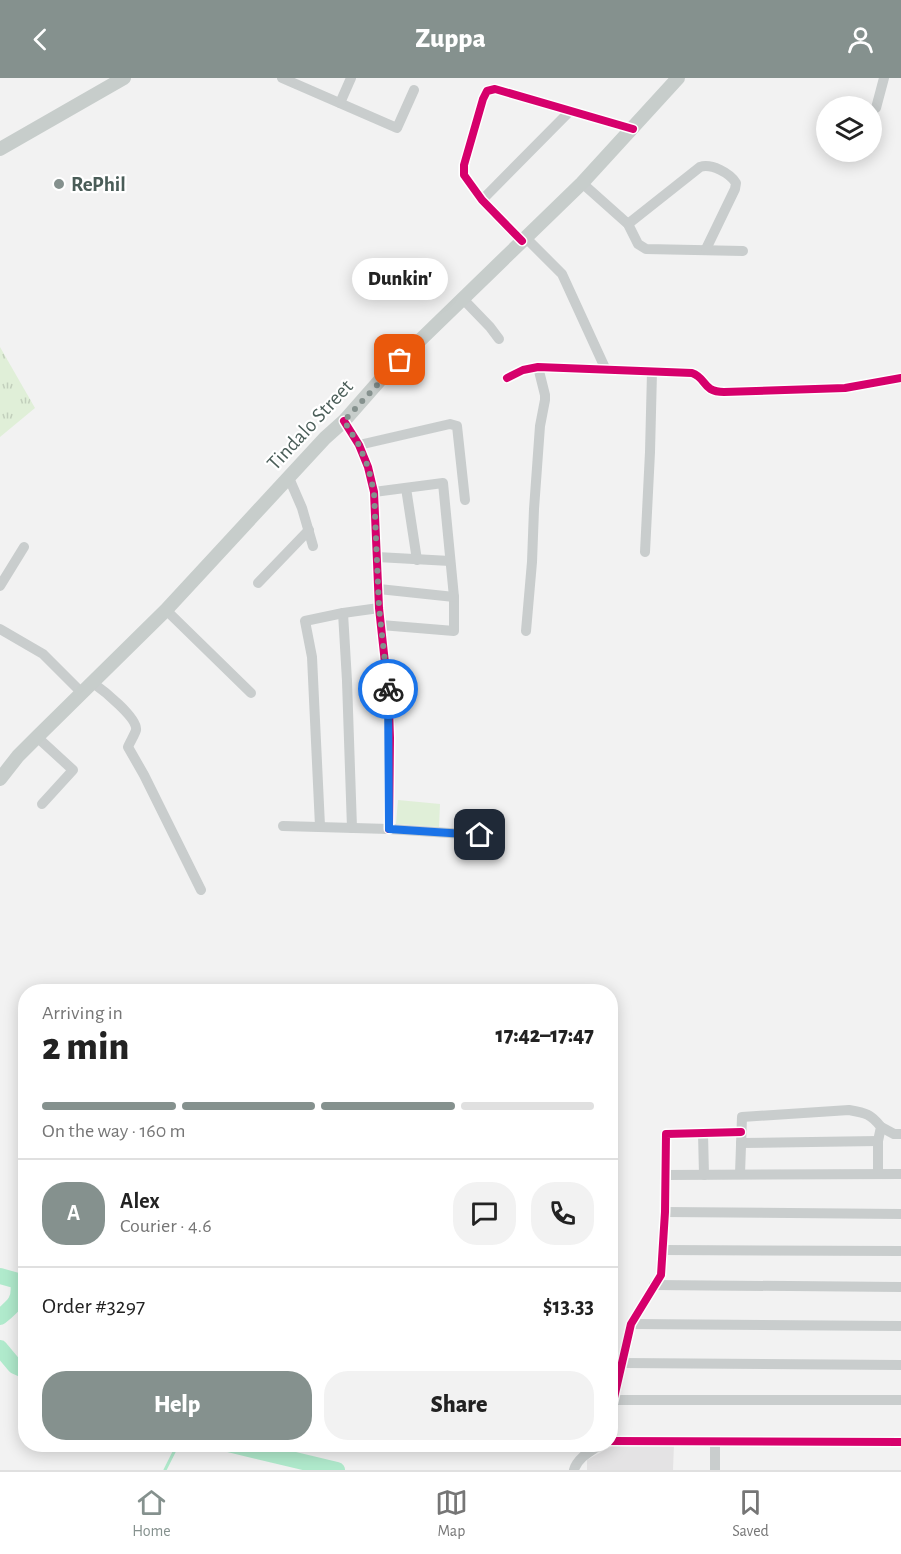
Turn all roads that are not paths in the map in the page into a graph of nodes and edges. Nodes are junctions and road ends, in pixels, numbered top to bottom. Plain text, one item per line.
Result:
1 (124, 78) edge
2 (282, 78) edge
3 (351, 78) edge
4 (678, 78) edge
5 (884, 78) edge
6 (414, 90) dead end
7 (879, 96) edge
8 (340, 103) junction
9 (570, 111) junction
10 (633, 129) junction
11 (0, 149) edge
12 (582, 183) junction
13 (482, 200) junction
14 (628, 224) junction
15 (524, 239) junction
16 (706, 249) junction
17 (743, 251) dead end
18 (463, 299) junction
19 (500, 339) dead end
20 (538, 367) junction
21 (606, 370) junction
22 (652, 372) junction
23 (507, 378) dead end
24 (901, 378) edge
25 (344, 421) junction
26 (359, 445) junction
27 (289, 478) junction
28 (406, 488) junction
29 (374, 492) junction
30 (465, 500) dead end
31 (309, 530) junction
32 (313, 546) dead end
33 (24, 547) dead end
34 (645, 552) dead end
35 (377, 557) junction
36 (417, 560) junction
37 (450, 561) junction
38 (258, 583) dead end
39 (0, 586) edge
40 (379, 590) junction
41 (454, 597) junction
42 (379, 608) junction
43 (166, 610) junction
44 (343, 613) junction
45 (381, 625) junction
46 (0, 629) edge
47 (526, 631) dead end
48 (93, 683) junction
49 (82, 693) junction
50 (251, 693) dead end
51 (37, 737) junction
52 (0, 779) edge
53 (42, 804) dead end
54 (283, 826) dead end
55 (320, 826) junction
56 (352, 828) junction
57 (389, 829) junction
58 (480, 835) dead end
59 (201, 890) dead end
60 (881, 1127) junction
61 (703, 1133) junction
62 (901, 1134) edge
63 (741, 1138) junction
64 (878, 1141) junction
65 (704, 1174) junction
66 (740, 1174) junction
67 (878, 1174) junction
68 (901, 1174) edge
69 (665, 1175) junction
70 (665, 1212) junction
71 (901, 1214) edge
72 (664, 1250) junction
73 (901, 1251) edge
74 (654, 1285) junction
75 (901, 1287) edge
76 (631, 1324) junction
77 (901, 1326) edge
78 (621, 1363) junction
79 (901, 1365) edge
80 (618, 1377) edge
81 (618, 1400) edge
82 (901, 1400) edge
83 (618, 1441) edge
84 (715, 1441) junction
85 (901, 1442) edge
86 (590, 1452) edge
87 (574, 1470) edge
88 (715, 1470) edge

1 - 11 main road
2 - 8 street
3 - 8 street
4 - 10 main road, Tindalo Street
5 - 7 street
6 - 8 street
9 - 10 street
9 - 13 street
9 - 13 street
10 - 12 main road, Tindalo Street
12 - 14 street
12 - 15 main road, Tindalo Street
13 - 15 street
14 - 16 street
14 - 16 street
15 - 18 main road, Tindalo Street
15 - 21 street
16 - 17 street
18 - 19 street
18 - 25 main road, Tindalo Street
20 - 21 street
20 - 23 street
20 - 47 street
21 - 22 street
22 - 24 street
22 - 34 street
25 - 26 street
25 - 27 main road, Tindalo Street
26 - 29 street
26 - 30 street
27 - 31 street
27 - 43 main road, Tindalo Street
28 - 29 street
28 - 36 street
28 - 37 street
29 - 35 street
31 - 32 street
31 - 38 street
33 - 39 street
35 - 36 street
35 - 40 street
36 - 37 street
37 - 41 street
40 - 41 street
40 - 42 street
41 - 45 street
42 - 44 street
42 - 45 street
43 - 48 main road, Tindalo Street
43 - 50 street
44 - 55 street
44 - 56 street
45 - 57 street
46 - 49 street
48 - 49 main road, Tindalo Street
48 - 59 street
49 - 51 main road, Tindalo Street
51 - 52 main road, Tindalo Street
51 - 53 street
54 - 55 street
55 - 56 street
56 - 57 street
57 - 58 street
60 - 62 street
60 - 63 street
60 - 64 street
61 - 63 street
61 - 65 street
61 - 69 street
63 - 64 street
63 - 66 street
64 - 67 street
65 - 66 street
65 - 69 street
66 - 67 street
67 - 68 street
69 - 70 street
70 - 71 street
70 - 72 street
72 - 73 street
72 - 74 street
74 - 75 street
74 - 76 street
76 - 77 street
76 - 78 street
78 - 79 street
78 - 80 street
81 - 82 street
83 - 84 street
84 - 85 street
84 - 88 street
86 - 87 street

